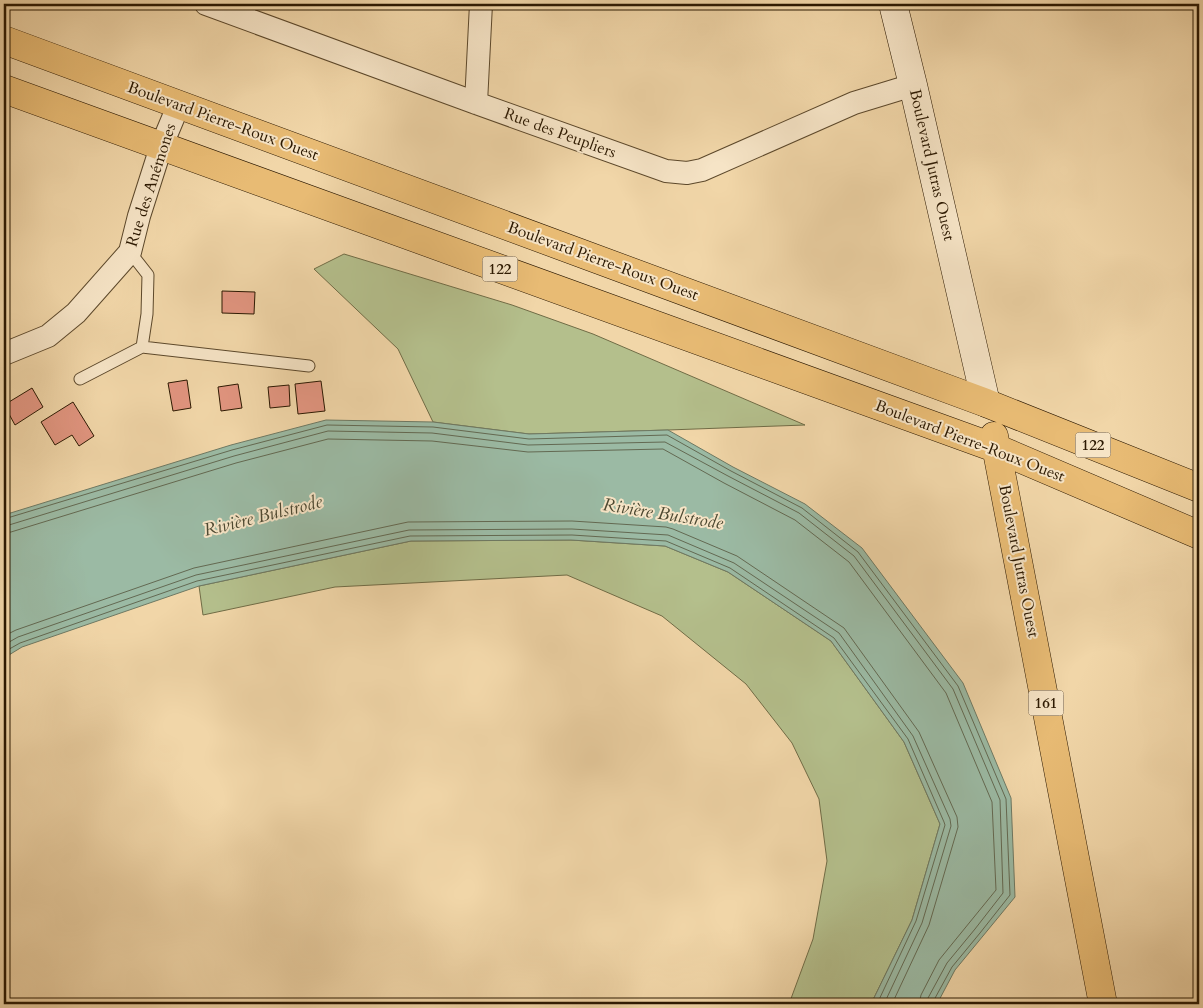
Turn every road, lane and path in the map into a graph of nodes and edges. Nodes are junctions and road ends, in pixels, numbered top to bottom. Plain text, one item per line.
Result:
1 (206, 4) edge
2 (481, 4) edge
3 (893, 4) edge
4 (4, 40) edge
5 (913, 85) junction
6 (4, 89) edge
7 (476, 103) junction
8 (179, 104) junction
9 (161, 147) junction
10 (130, 252) junction
11 (142, 347) junction
12 (4, 354) edge
13 (309, 366) dead end
14 (80, 379) dead end
15 (986, 403) junction
16 (998, 449) junction
17 (1199, 488) edge
18 (1199, 535) edge
19 (1103, 1004) edge

1 - 7 street, Rue des Peupliers
2 - 7 street
3 - 5 main road, Boulevard Jutras Ouest
4 - 8 main road, Boulevard Pierre-Roux Ouest / 122
5 - 7 street, Rue des Peupliers
5 - 15 main road, Boulevard Jutras Ouest
6 - 9 main road, Boulevard Pierre-Roux Ouest / 122
8 - 9 street, Rue des Anémones
8 - 15 main road, Boulevard Pierre-Roux Ouest / 122
9 - 10 street, Rue des Anémones
9 - 16 main road, Boulevard Pierre-Roux Ouest / 122
10 - 11 lane
10 - 12 street, Rue des Anémones
11 - 13 lane
11 - 14 lane
15 - 16 main road, Boulevard Jutras Ouest / 161
15 - 17 main road, Boulevard Pierre-Roux Ouest / 122
16 - 18 main road, Boulevard Pierre-Roux Ouest / 122
16 - 19 main road, Boulevard Jutras Ouest / 161

